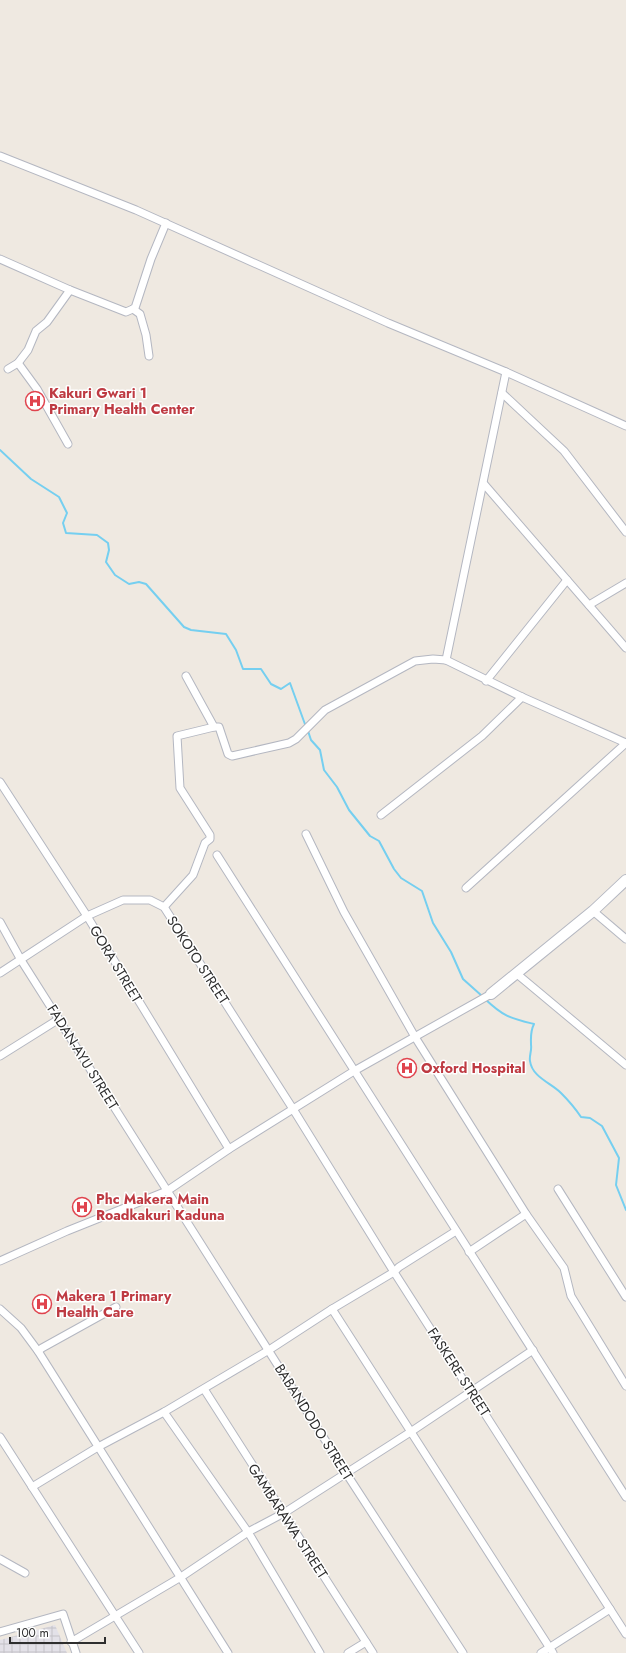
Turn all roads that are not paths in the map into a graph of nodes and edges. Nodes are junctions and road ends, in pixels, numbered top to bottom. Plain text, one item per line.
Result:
1 (0, 156) edge
2 (166, 223) junction
3 (0, 259) edge
4 (70, 290) junction
5 (133, 309) junction
6 (149, 356) dead end
7 (18, 363) junction
8 (8, 369) dead end
9 (506, 372) junction
10 (502, 394) junction
11 (626, 426) edge
12 (68, 444) dead end
13 (484, 484) junction
14 (626, 532) edge
15 (567, 580) junction
16 (626, 582) edge
17 (589, 605) junction
18 (626, 648) edge
19 (446, 660) junction
20 (186, 676) dead end
21 (486, 681) junction
22 (522, 698) junction
23 (214, 726) junction
24 (626, 743) edge
25 (0, 782) edge
26 (382, 815) dead end
27 (306, 834) dead end
28 (217, 854) dead end
29 (626, 880) edge
30 (466, 888) dead end
31 (164, 907) junction
32 (593, 911) junction
33 (87, 916) junction
34 (0, 922) edge
35 (3, 932) edge
36 (626, 939) edge
37 (21, 960) junction
38 (0, 973) edge
39 (517, 974) junction
40 (491, 994) joint
41 (59, 1019) junction
42 (415, 1037) junction
43 (0, 1056) edge
44 (626, 1065) edge
45 (354, 1070) junction
46 (294, 1109) junction
47 (229, 1148) junction
48 (558, 1189) dead end
49 (167, 1191) junction
50 (526, 1214) junction
51 (456, 1231) junction
52 (469, 1252) junction
53 (0, 1261) edge
54 (394, 1272) junction
55 (626, 1297) edge
56 (116, 1307) dead end
57 (0, 1309) edge
58 (332, 1309) junction
59 (269, 1350) junction
60 (533, 1350) junction
61 (38, 1351) junction
62 (626, 1386) edge
63 (204, 1389) junction
64 (472, 1392) junction
65 (164, 1412) junction
66 (412, 1431) junction
67 (0, 1437) edge
68 (98, 1447) junction
69 (346, 1473) junction
70 (32, 1487) junction
71 (626, 1498) edge
72 (284, 1513) junction
73 (248, 1532) junction
74 (0, 1559) edge
75 (25, 1573) dead end
76 (181, 1577) junction
77 (610, 1609) junction
78 (116, 1616) junction
79 (0, 1632) edge
80 (626, 1634) edge
81 (71, 1642) junction
82 (366, 1642) junction
83 (551, 1650) edge
84 (76, 1653) edge
85 (139, 1653) edge
86 (228, 1653) edge
87 (320, 1653) edge
88 (348, 1653) edge
89 (373, 1653) edge
90 (463, 1653) edge
91 (541, 1653) edge

1 - 2 street
2 - 5 street
2 - 9 street
3 - 4 street
4 - 5 street
4 - 7 street
5 - 6 street
7 - 8 street
7 - 12 street
9 - 10 street
9 - 11 street
10 - 13 street
10 - 14 street
13 - 15 street
13 - 19 street
15 - 17 street
15 - 21 street
16 - 17 street
17 - 18 street
19 - 21 street
19 - 23 street
20 - 23 street
21 - 22 street
22 - 24 street
22 - 26 street
23 - 31 street
24 - 30 street
25 - 33 street, GORA STREET
27 - 42 street
28 - 45 street
29 - 32 main road
31 - 33 street, SOKOTO STREET
31 - 46 street, SOKOTO STREET
32 - 36 street
32 - 39 main road
33 - 37 street, SOKOTO STREET
33 - 47 street, GORA STREET
34 - 35 street, FADAN-AYU STREET
35 - 37 street, FADAN-AYU STREET
37 - 38 street, SOKOTO STREET
37 - 41 street, FADAN-AYU STREET
39 - 40 main road
39 - 44 street
40 - 42 street
41 - 43 street
41 - 49 street, FADAN-AYU STREET
42 - 45 street
42 - 50 street
45 - 46 street
45 - 51 street
46 - 47 street
46 - 54 street, FASKERE STREET
47 - 49 street
48 - 55 street
49 - 53 street
49 - 59 street, BABANDODO STREET
50 - 52 street
50 - 62 street
51 - 52 street
51 - 54 street
52 - 60 street
54 - 58 street
54 - 64 street, FASKERE STREET
56 - 61 street
57 - 61 street
58 - 59 street
58 - 66 street
59 - 63 street
59 - 69 street, BABANDODO STREET
60 - 64 street
60 - 71 street
61 - 68 street
63 - 65 street
63 - 72 street, GAMBARAWA STREET
64 - 66 street
64 - 77 street, FASKERE STREET
65 - 68 street
65 - 73 street
66 - 69 street
66 - 83 street
67 - 70 street
68 - 70 street
68 - 76 street
69 - 72 street
69 - 90 street, BABANDODO STREET
70 - 78 street
72 - 73 street
72 - 82 street, GAMBARAWA STREET
73 - 76 street
73 - 87 street
74 - 75 street
76 - 78 street
76 - 86 street
77 - 80 street, FASKERE STREET
77 - 83 street
78 - 81 street
78 - 85 street
79 - 81 street
81 - 84 street
82 - 88 street
82 - 89 street, GAMBARAWA STREET
83 - 91 street

